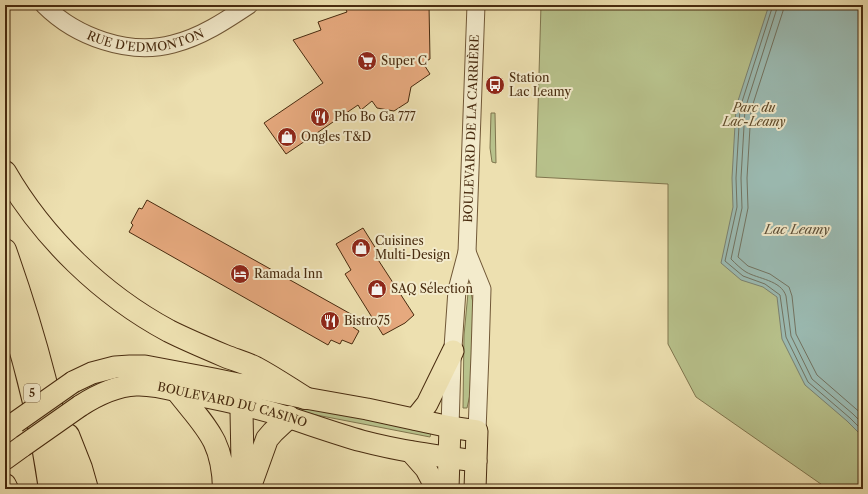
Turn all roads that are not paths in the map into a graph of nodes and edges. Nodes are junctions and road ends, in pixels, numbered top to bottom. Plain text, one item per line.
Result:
1 (44, 5) edge
2 (249, 5) edge
3 (476, 5) edge
4 (5, 172) edge
5 (5, 250) edge
6 (467, 252) junction
7 (5, 300) edge
8 (453, 351) junction
9 (48, 387) junction
10 (177, 391) junction
11 (242, 395) junction
12 (305, 398) junction
13 (289, 418) junction
14 (415, 420) junction
15 (10, 426) edge
16 (450, 427) junction
17 (477, 430) junction
18 (411, 452) junction
19 (449, 458) junction
20 (5, 459) edge
21 (476, 461) junction
22 (5, 484) edge
23 (6, 489) edge
24 (50, 489) edge
25 (67, 489) edge
26 (87, 489) edge
27 (224, 489) edge
28 (243, 489) edge
29 (249, 489) edge
30 (439, 489) edge
31 (448, 489) edge
32 (475, 489) edge

1 - 2 street, RUE D'EDMONTON
3 - 6 street, BOULEVARD DE LA CARRIÈRE
4 - 12 highway
5 - 9 highway, 5
6 - 8 street, BOULEVARD DE LA CARRIÈRE
6 - 17 street, BOULEVARD DE LA CARRIÈRE
7 - 24 highway, 5
8 - 14 main road
8 - 16 street, BOULEVARD DE LA CARRIÈRE
9 - 25 highway, 5
9 - 26 highway
10 - 11 main road, BOULEVARD DU CASINO
10 - 20 main road, BOULEVARD DU CASINO, bridge
10 - 27 highway
11 - 12 main road, BOULEVARD DU CASINO
11 - 13 main road, BOULEVARD DU CASINO
11 - 15 main road, BOULEVARD DU CASINO, bridge
11 - 28 highway
12 - 14 main road, BOULEVARD DU CASINO
13 - 18 main road, BOULEVARD DU CASINO
13 - 29 highway
14 - 16 main road, BOULEVARD DU CASINO
16 - 17 main road, BOULEVARD DU CASINO
16 - 19 main road, BOULEVARD DE LA CARRIÈRE
17 - 21 main road, BOULEVARD DE LA CARRIÈRE
18 - 19 main road, BOULEVARD DU CASINO
18 - 30 main road
19 - 21 main road, BOULEVARD DU CASINO
19 - 31 main road, BOULEVARD DE LA CARRIÈRE
21 - 32 main road, BOULEVARD DE LA CARRIÈRE
22 - 23 highway

